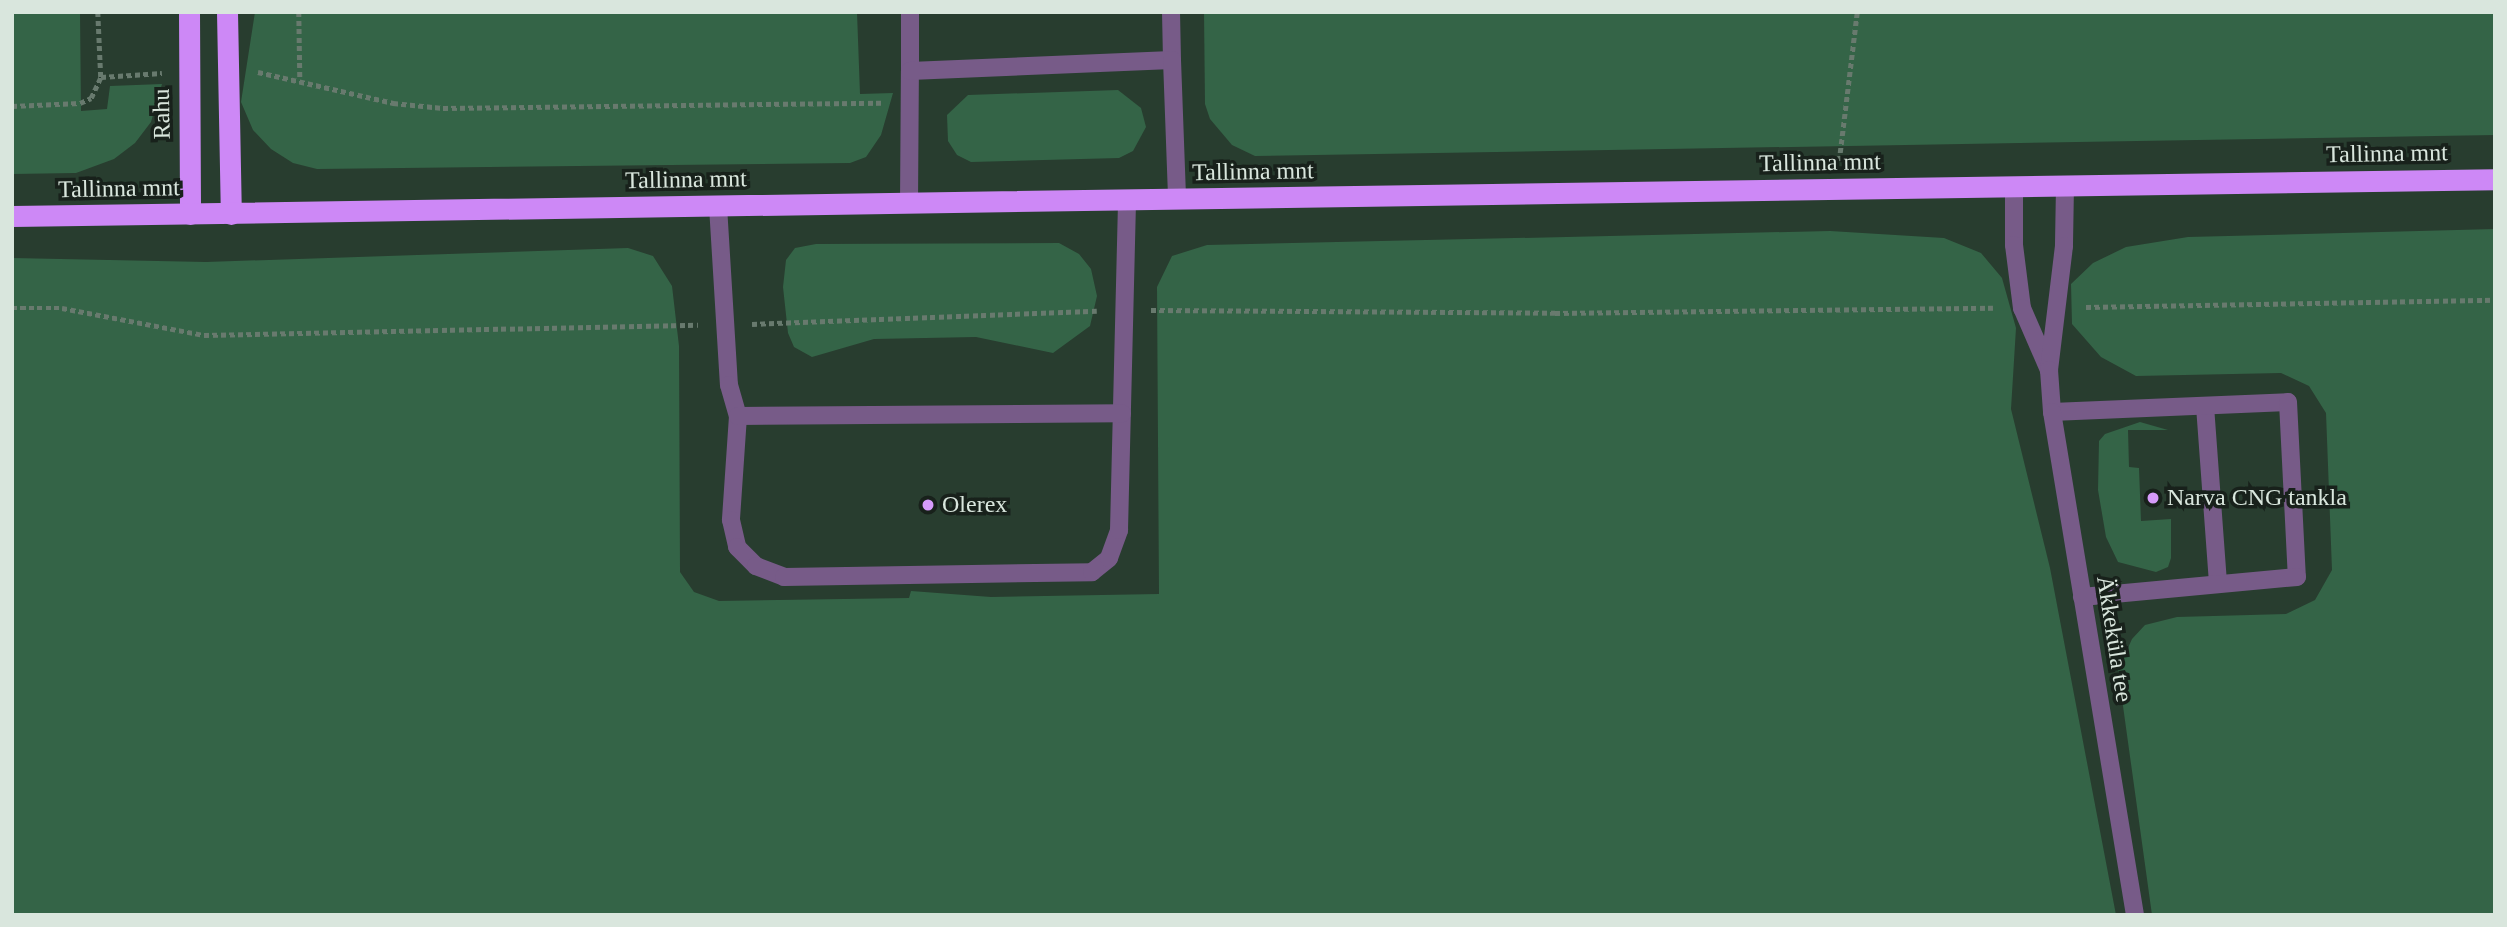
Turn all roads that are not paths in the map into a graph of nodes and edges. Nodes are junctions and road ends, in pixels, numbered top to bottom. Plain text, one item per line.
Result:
1 (189, 12) edge
2 (227, 12) edge
3 (910, 12) edge
4 (1171, 12) edge
5 (1172, 60) junction
6 (910, 71) junction
7 (2495, 179) edge
8 (2014, 186) junction
9 (2065, 186) junction
10 (1177, 199) junction
11 (1127, 200) junction
12 (909, 203) junction
13 (718, 206) junction
14 (190, 214) junction
15 (231, 214) junction
16 (12, 216) edge
17 (2049, 370) junction
18 (2205, 406) junction
19 (2052, 412) junction
20 (1122, 413) junction
21 (738, 416) junction
22 (2218, 584) junction
23 (2082, 597) junction
24 (2135, 915) edge

1 - 14 highway, Rahu
2 - 15 highway
3 - 6 street
4 - 5 street
5 - 6 street
5 - 10 street
6 - 12 street
7 - 9 highway, Tallinna mnt
8 - 9 highway, Tallinna mnt
8 - 10 highway, Tallinna mnt
8 - 17 street, Äkkeküla tee
9 - 17 street, Äkkeküla tee
10 - 11 highway, Tallinna mnt
11 - 12 highway, Tallinna mnt
11 - 20 street
12 - 13 highway, Tallinna mnt
13 - 15 highway, Tallinna mnt
13 - 21 street
14 - 15 highway, Tallinna mnt
14 - 16 highway, Tallinna mnt
17 - 19 street, Äkkeküla tee
18 - 19 street
18 - 22 street
18 - 22 street
19 - 23 street, Äkkeküla tee
20 - 21 street
20 - 21 street
22 - 23 street
23 - 24 street, Äkkeküla tee

